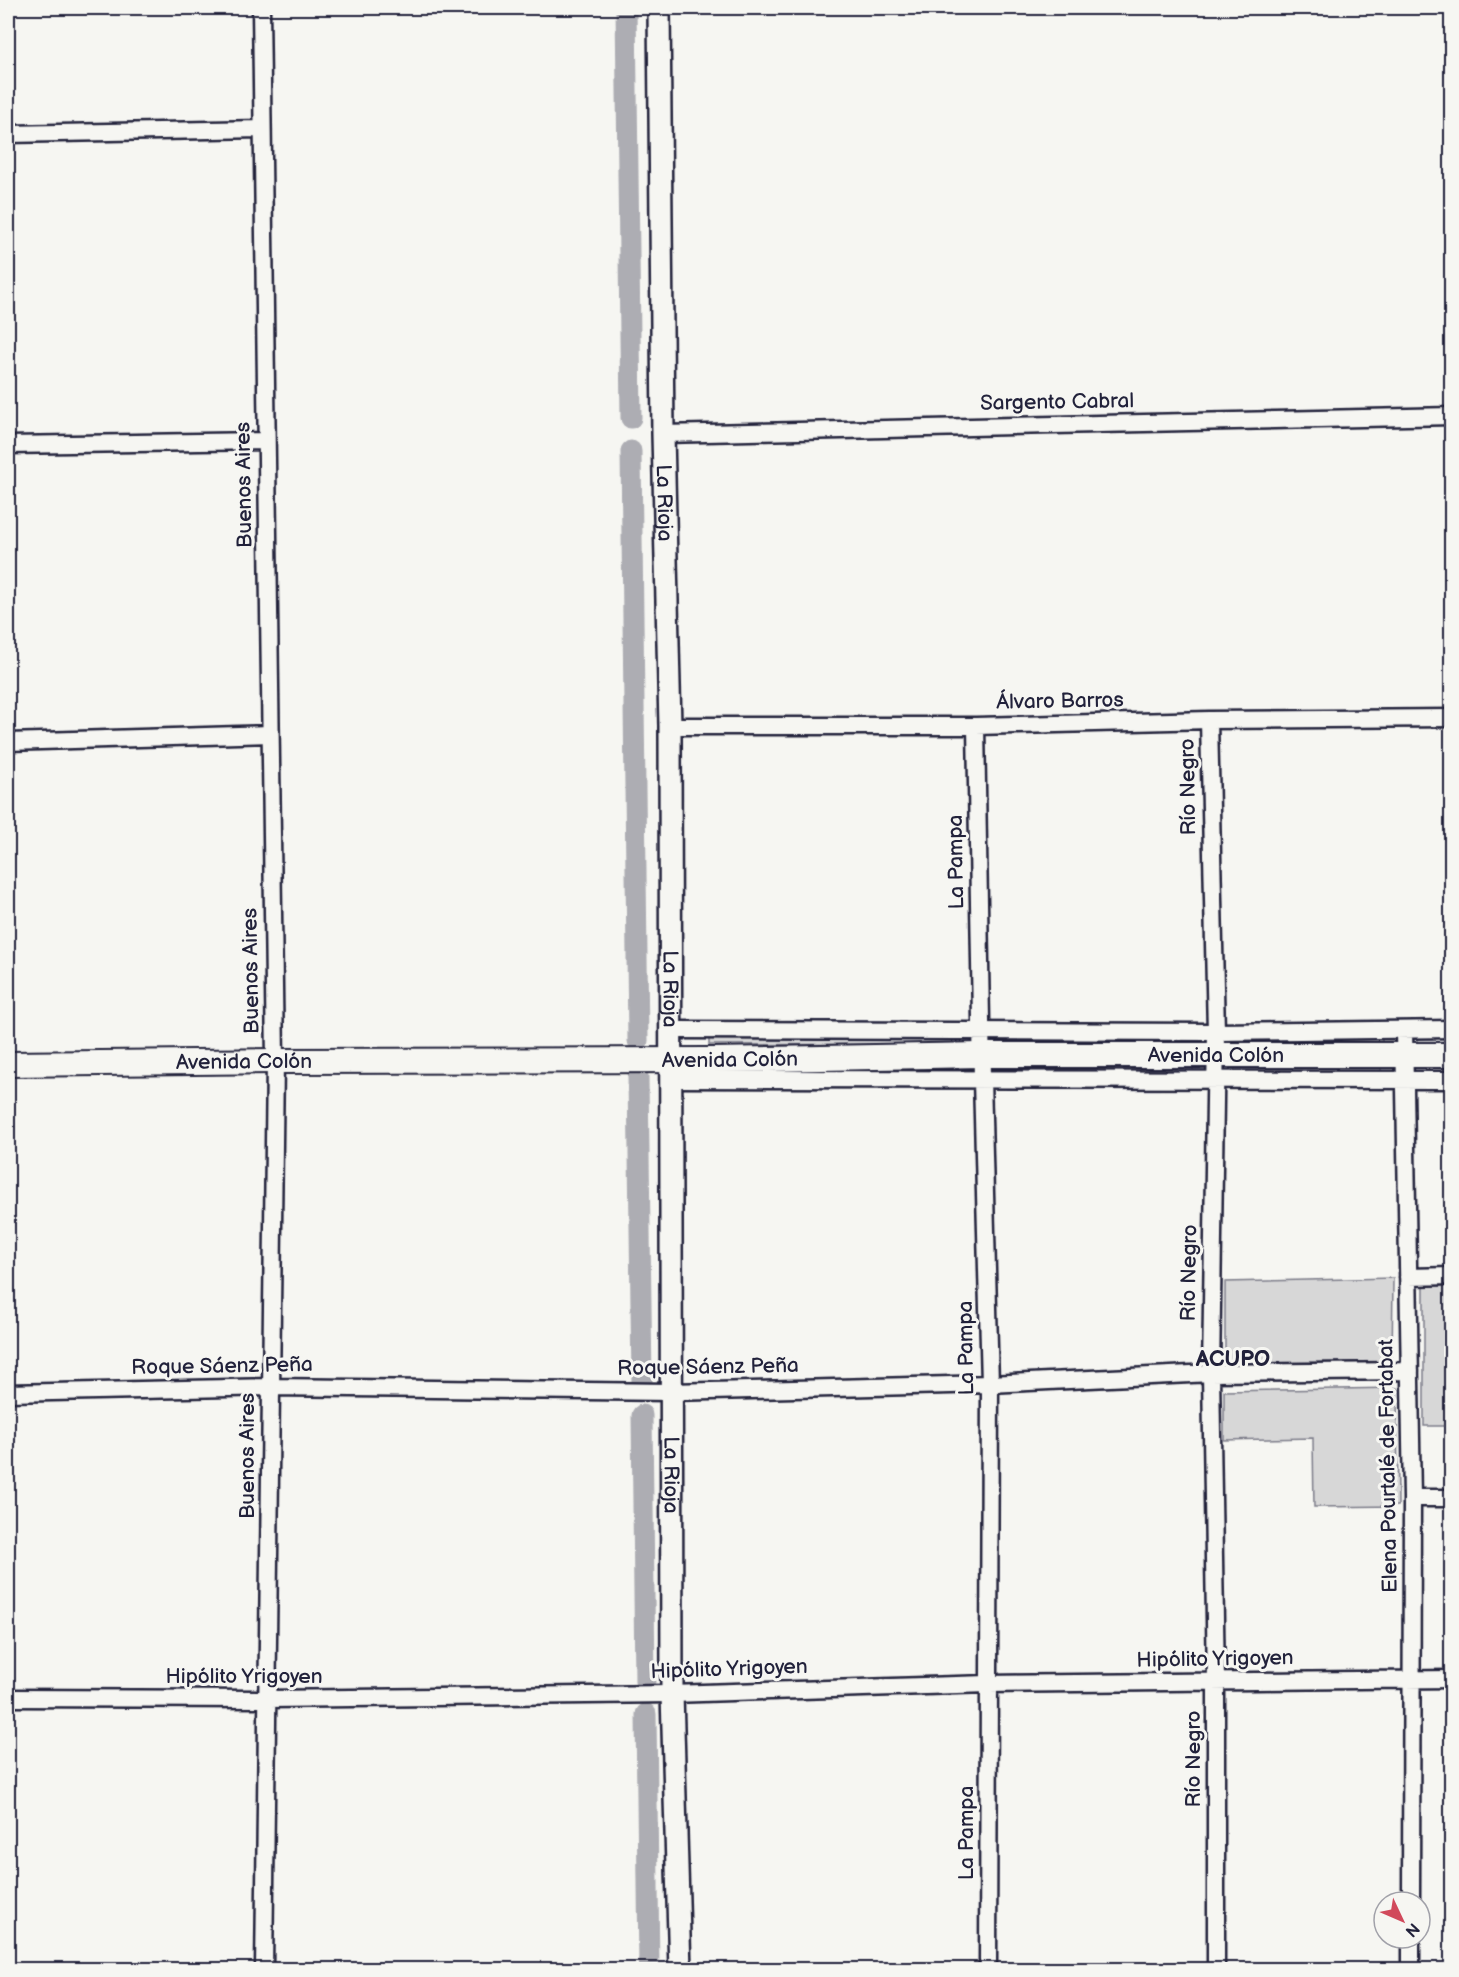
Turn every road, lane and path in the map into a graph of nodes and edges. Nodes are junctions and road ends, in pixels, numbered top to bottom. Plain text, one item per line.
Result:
1 (261, 8) edge
2 (660, 8) edge
3 (261, 129) junction
4 (8, 134) edge
5 (1452, 416) edge
6 (663, 434) junction
7 (266, 441) junction
8 (8, 445) edge
9 (1452, 718) edge
10 (1209, 720) junction
11 (670, 726) junction
12 (976, 726) junction
13 (270, 734) junction
14 (8, 742) edge
15 (1452, 1029) edge
16 (671, 1030) junction
17 (1404, 1030) junction
18 (982, 1044) junction
19 (1215, 1055) junction
20 (1452, 1055) edge
21 (1404, 1056) junction
22 (275, 1061) junction
23 (8, 1065) edge
24 (671, 1069) junction
25 (982, 1079) junction
26 (1404, 1080) junction
27 (1452, 1080) edge
28 (1452, 1276) edge
29 (1408, 1277) junction
30 (1410, 1371) junction
31 (1211, 1373) junction
32 (990, 1384) junction
33 (270, 1387) junction
34 (671, 1392) junction
35 (8, 1393) edge
36 (1412, 1498) junction
37 (1452, 1498) edge
38 (1413, 1680) junction
39 (1452, 1680) edge
40 (1216, 1682) junction
41 (988, 1684) junction
42 (672, 1694) junction
43 (8, 1698) edge
44 (269, 1699) junction
45 (1411, 1890) edge
46 (1411, 1950) edge
47 (264, 1970) edge
48 (680, 1970) edge
49 (988, 1970) edge
50 (1216, 1970) edge
51 (1411, 1970) edge

1 - 3 street, Buenos Aires
2 - 6 street, La Rioja
3 - 4 street
3 - 7 street, Buenos Aires
5 - 6 street, Sargento Cabral
6 - 11 street, La Rioja
7 - 8 street
7 - 13 street, Buenos Aires
9 - 10 street, Álvaro Barros
10 - 12 street, Álvaro Barros
10 - 19 street, Río Negro
11 - 12 street, Álvaro Barros
11 - 16 street, La Rioja
12 - 18 street, La Pampa
13 - 14 street
13 - 22 street, Buenos Aires
15 - 17 street, Avenida Colón
16 - 18 street, Avenida Colón
16 - 24 street, La Rioja
17 - 19 street, Avenida Colón
17 - 21 street, Elena Pourtalé de Fortabat
18 - 19 main road, Avenida Colón
18 - 24 main road, Avenida Colón
18 - 25 street, La Pampa
19 - 21 main road, Avenida Colón
19 - 25 street, Avenida Colón
19 - 26 street, Avenida Colón
19 - 31 street, Río Negro
20 - 21 main road, Avenida Colón
21 - 26 street, Elena Pourtalé de Fortabat
22 - 23 main road, Avenida Colón
22 - 24 main road, Avenida Colón
22 - 33 street, Buenos Aires
24 - 25 street, Avenida Colón
24 - 34 street, La Rioja
25 - 32 street, La Pampa
26 - 27 street, Avenida Colón
26 - 29 street, Elena Pourtalé de Fortabat
28 - 29 street
29 - 30 street, Elena Pourtalé de Fortabat
30 - 31 street, Roque Sáenz Peña
30 - 36 street, Elena Pourtalé de Fortabat
31 - 32 street, Roque Sáenz Peña
31 - 40 street, Río Negro
32 - 34 street, Roque Sáenz Peña
32 - 41 street, La Pampa
33 - 34 street, Roque Sáenz Peña
33 - 35 street, Roque Sáenz Peña
33 - 44 street, Buenos Aires
34 - 42 street, La Rioja
36 - 37 street
36 - 38 street, Elena Pourtalé de Fortabat
38 - 39 street, Hipólito Yrigoyen
38 - 40 street, Hipólito Yrigoyen
38 - 45 street, Elena Pourtalé de Fortabat
40 - 41 street, Hipólito Yrigoyen
40 - 50 street, Río Negro
41 - 42 street, Hipólito Yrigoyen
41 - 49 street, La Pampa
42 - 44 street, Hipólito Yrigoyen
42 - 48 street, La Rioja
43 - 44 street, Hipólito Yrigoyen
44 - 47 street, Buenos Aires
46 - 51 street

